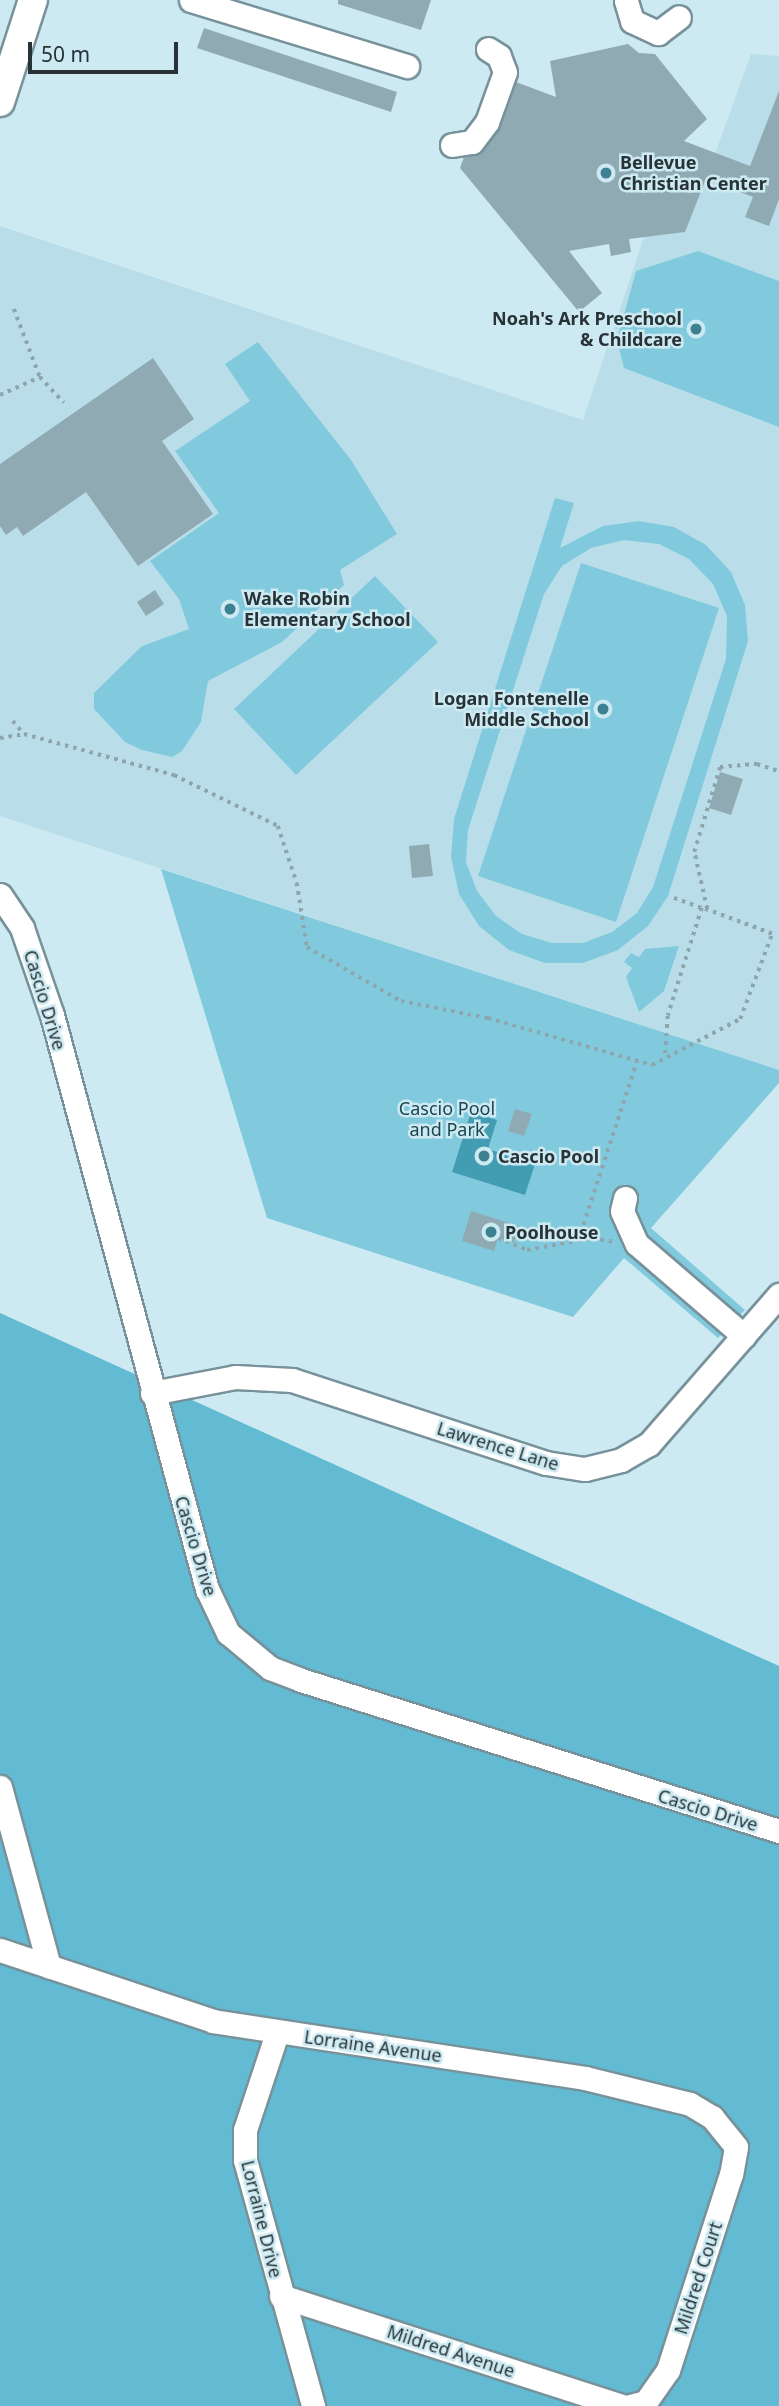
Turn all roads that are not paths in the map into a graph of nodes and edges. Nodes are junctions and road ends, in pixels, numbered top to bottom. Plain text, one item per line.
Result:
1 (191, 0) edge
2 (625, 1) edge
3 (26, 2) edge
4 (679, 18) dead end
5 (488, 49) dead end
6 (407, 66) dead end
7 (0, 102) edge
8 (452, 145) dead end
9 (0, 895) edge
10 (625, 1198) dead end
11 (779, 1295) edge
12 (744, 1336) junction
13 (152, 1392) junction
14 (0, 1787) edge
15 (779, 1831) edge
16 (0, 1950) edge
17 (49, 1966) junction
18 (277, 2033) junction
19 (736, 2147) joint
20 (281, 2296) junction
21 (638, 2404) edge
22 (313, 2406) edge
23 (622, 2406) edge

1 - 6 street
2 - 4 street
3 - 7 main road
5 - 8 street
9 - 13 street, Cascio Drive
10 - 12 street
11 - 12 street, Lawrence Lane
12 - 13 street, Lawrence Lane
13 - 15 street, Cascio Drive
14 - 17 street
16 - 17 street, Lorraine Avenue
17 - 18 street, Lorraine Avenue
18 - 19 street, Lorraine Avenue
18 - 20 street, Lorraine Drive
19 - 21 street, Mildred Court
20 - 22 street, Lorraine Drive
20 - 23 street, Mildred Avenue

